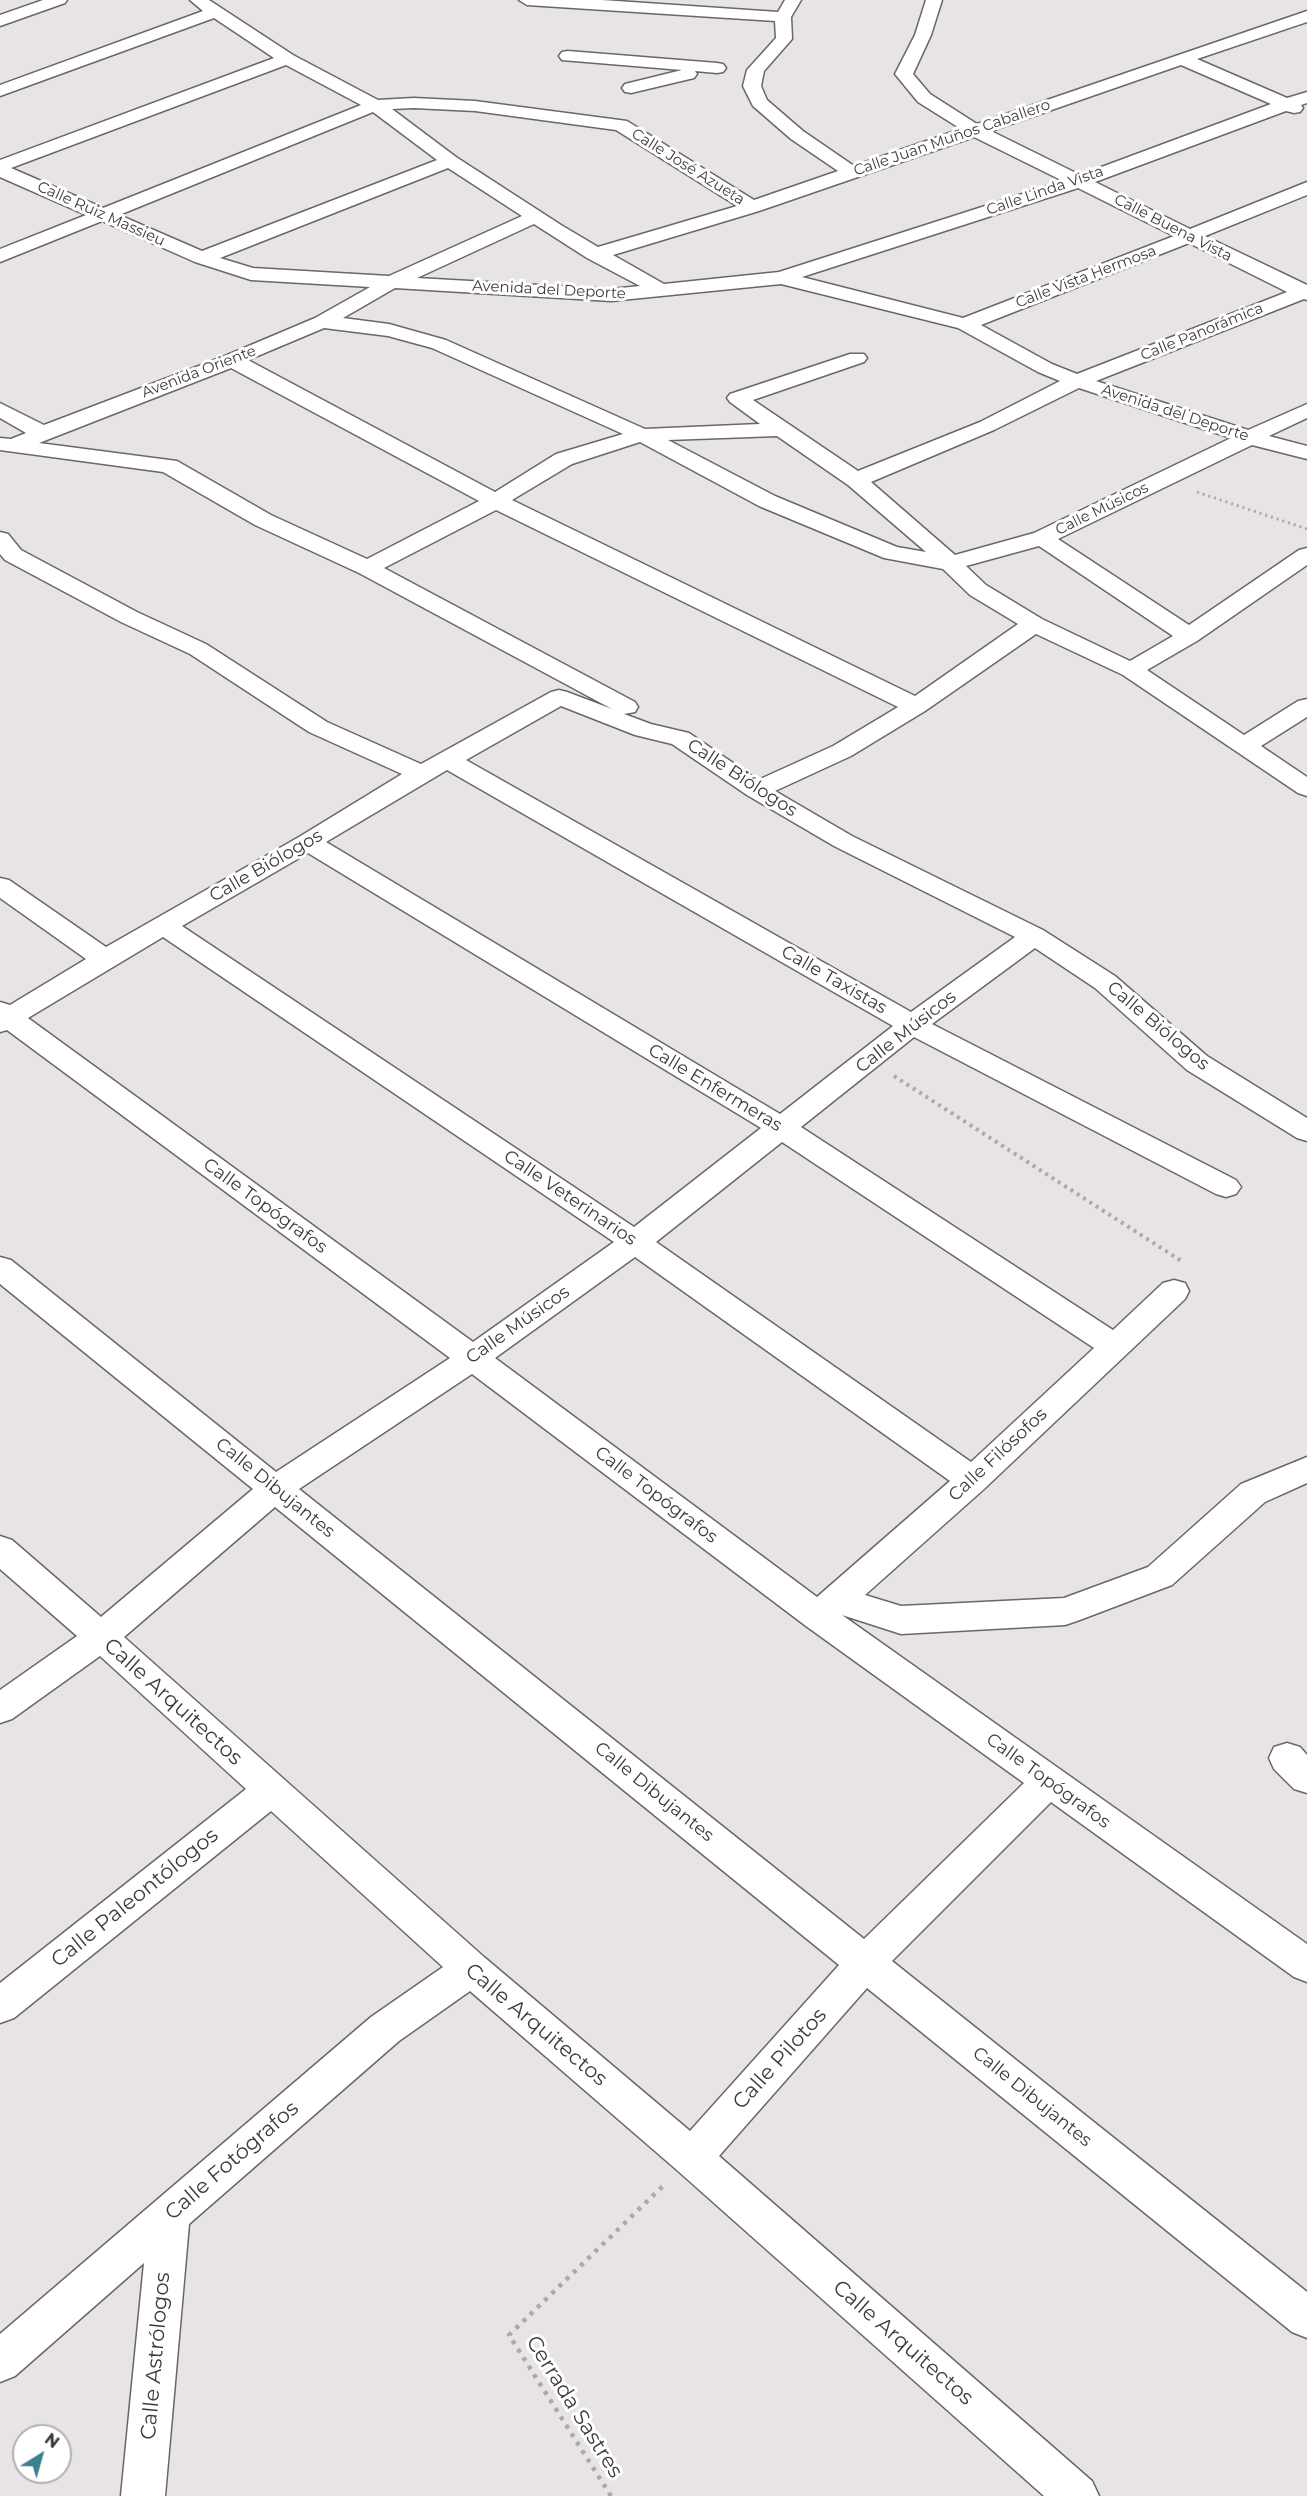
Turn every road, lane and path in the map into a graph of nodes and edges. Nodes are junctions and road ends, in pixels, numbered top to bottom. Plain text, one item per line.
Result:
1 (59, 0) edge
2 (198, 0) edge
3 (527, 0) edge
4 (793, 0) edge
5 (934, 0) edge
6 (215, 12) junction
7 (1307, 16) edge
8 (783, 17) junction
9 (0, 21) edge
10 (568, 56) dead end
11 (287, 58) junction
12 (1182, 59) junction
13 (637, 62) junction
14 (717, 68) junction
15 (756, 70) junction
16 (631, 88) junction
17 (0, 91) edge
18 (1307, 97) edge
19 (1285, 104) junction
20 (375, 105) junction
21 (619, 105) junction
22 (1307, 114) edge
23 (568, 117) junction
24 (621, 125) junction
25 (975, 130) junction
26 (450, 161) junction
27 (0, 168) edge
28 (851, 172) junction
29 (1080, 181) junction
30 (1307, 188) edge
31 (752, 207) junction
32 (103, 214) junction
33 (535, 217) junction
34 (554, 229) junction
35 (1190, 236) junction
36 (648, 239) junction
37 (594, 254) junction
38 (0, 256) edge
39 (202, 258) junction
40 (781, 278) junction
41 (394, 281) junction
42 (653, 286) junction
43 (1306, 292) edge
44 (322, 322) junction
45 (965, 324) junction
46 (856, 358) dead end
47 (232, 360) junction
48 (1077, 381) junction
49 (0, 409) edge
50 (1307, 410) edge
51 (782, 429) junction
52 (42, 433) junction
53 (642, 435) junction
54 (1248, 437) junction
55 (4, 448) edge
56 (1307, 453) edge
57 (856, 480) junction
58 (1162, 481) junction
59 (496, 501) junction
60 (1307, 529) edge
61 (1042, 538) junction
62 (4, 549) edge
63 (1307, 555) edge
64 (950, 563) junction
65 (367, 568) junction
66 (1034, 624) junction
67 (1189, 636) junction
68 (1131, 670) junction
69 (916, 706) junction
70 (1307, 706) edge
71 (680, 738) junction
72 (1244, 746) junction
73 (448, 760) junction
74 (421, 773) junction
75 (1307, 788) edge
76 (756, 790) junction
77 (308, 842) junction
78 (0, 886) edge
79 (163, 925) junction
80 (1034, 936) junction
81 (105, 959) junction
82 (3, 1017) edge
83 (912, 1025) junction
84 (870, 1060) junction
85 (780, 1127) junction
86 (1307, 1131) edge
87 (1226, 1187) dead end
88 (635, 1242) junction
89 (0, 1268) edge
90 (1181, 1278) joint
91 (1114, 1346) junction
92 (473, 1358) junction
93 (1307, 1469) edge
94 (972, 1480) junction
95 (276, 1488) junction
96 (0, 1549) edge
97 (828, 1607) junction
98 (101, 1637) junction
99 (0, 1709) edge
100 (1048, 1782) junction
101 (270, 1791) junction
102 (865, 1963) junction
103 (1307, 1965) edge
104 (471, 1970) junction
105 (0, 2006) edge
106 (692, 2158) junction
107 (169, 2216) junction
108 (1307, 2318) edge
109 (0, 2361) edge
110 (143, 2496) edge
111 (611, 2496) edge
112 (1077, 2496) edge

1 - 9 street
2 - 6 street
3 - 8 street
4 - 8 street
5 - 25 street, Calle Buena Vista
6 - 11 street
6 - 17 street
7 - 12 street, Calle Juan Muños Caballero
8 - 15 street
10 - 13 street
11 - 20 street
11 - 27 street
12 - 19 street
12 - 25 street, Calle Juan Muños Caballero
13 - 14 street
13 - 16 street
14 - 15 street
14 - 16 street
15 - 28 street
16 - 21 street
18 - 19 street, Calle Linda Vista
19 - 22 street
19 - 29 street, Calle Linda Vista
20 - 23 street
20 - 26 street
20 - 32 street
21 - 23 street
21 - 24 street, Calle José Azueta
23 - 24 street
24 - 31 street, Calle José Azueta
25 - 28 street, Calle Juan Muños Caballero
25 - 29 street, Calle Buena Vista
26 - 33 street
26 - 39 street
27 - 32 street, Calle Ruiz Massieu
28 - 31 street, Calle Juan Muños Caballero
29 - 35 street, Calle Buena Vista
29 - 40 street, Calle Linda Vista
30 - 35 street, Calle Vista Hermosa
31 - 36 street, Calle Juan Muños Caballero
32 - 38 street
32 - 39 street, Calle Ruiz Massieu
33 - 34 street
33 - 41 street, Avenida Oriente
34 - 36 street
34 - 37 street
35 - 43 street, Calle Buena Vista
35 - 45 street, Calle Vista Hermosa
36 - 37 street, Calle Juan Muños Caballero
36 - 42 street
37 - 42 street
39 - 41 street, Avenida del Deporte
40 - 42 street, Avenida del Deporte
40 - 45 street, Avenida del Deporte
41 - 42 street, Avenida del Deporte
41 - 44 street, Avenida Oriente
43 - 48 street, Calle Panorámica
44 - 47 street, Avenida Oriente
44 - 53 street
45 - 48 street, Avenida del Deporte
46 - 51 street
47 - 52 street, Avenida Oriente
47 - 59 street
48 - 54 street, Avenida del Deporte
48 - 57 street, Calle Panorámica
49 - 52 street
50 - 54 street, Calle Músicos
51 - 53 street
51 - 57 street
52 - 55 street, Avenida Oriente
53 - 59 street
53 - 64 street
54 - 56 street, Avenida del Deporte
54 - 58 street, Calle Músicos
55 - 65 street
57 - 64 street
58 - 60 path
58 - 61 street, Calle Músicos
59 - 65 street
59 - 69 street
61 - 64 street, Calle Músicos
61 - 67 street
62 - 74 street
63 - 67 street
64 - 66 street
65 - 71 street
66 - 68 street
66 - 69 street
67 - 68 street
68 - 72 street
69 - 76 street
70 - 72 street
71 - 73 street, Calle Biólogos
71 - 76 street, Calle Biólogos
72 - 75 street
73 - 74 street, Calle Biólogos
73 - 83 street, Calle Taxistas
74 - 77 street, Calle Biólogos
76 - 80 street, Calle Biólogos
77 - 79 street, Calle Biólogos
77 - 85 street, Calle Enfermeras
78 - 81 street
79 - 81 street, Calle Biólogos
79 - 88 street, Calle Veterinarios
80 - 83 street, Calle Músicos
80 - 86 street, Calle Biólogos
81 - 82 street, Calle Biólogos
82 - 92 street, Calle Topógrafos
83 - 84 street, Calle Músicos
83 - 87 street, Calle Taxistas
84 - 85 street, Calle Músicos
84 - 90 path
85 - 88 street, Calle Músicos
85 - 91 street, Calle Enfermeras
88 - 92 street, Calle Músicos
88 - 94 street, Calle Veterinarios
89 - 95 street, Calle Dibujantes
90 - 91 street, Calle Filósofos
91 - 94 street, Calle Filósofos
92 - 95 street, Calle Músicos
92 - 97 street, Calle Topógrafos
93 - 97 street
94 - 97 street, Calle Filósofos
95 - 98 street, Calle Músicos
95 - 102 street, Calle Dibujantes
96 - 98 street, Calle Arquitectos
97 - 100 street, Calle Topógrafos
98 - 99 street, Calle Músicos
98 - 101 street, Calle Arquitectos
100 - 102 street, Calle Pilotos
100 - 103 street, Calle Topógrafos
101 - 104 street, Calle Arquitectos
101 - 105 street, Calle Paleontólogos
102 - 106 street, Calle Pilotos
102 - 108 street, Calle Dibujantes
104 - 106 street, Calle Arquitectos
104 - 107 street, Calle Fotógrafos
106 - 111 path, Cerrada Sastres
106 - 112 street, Calle Arquitectos
107 - 109 street, Calle Fotógrafos
107 - 110 street, Calle Astrólogos

